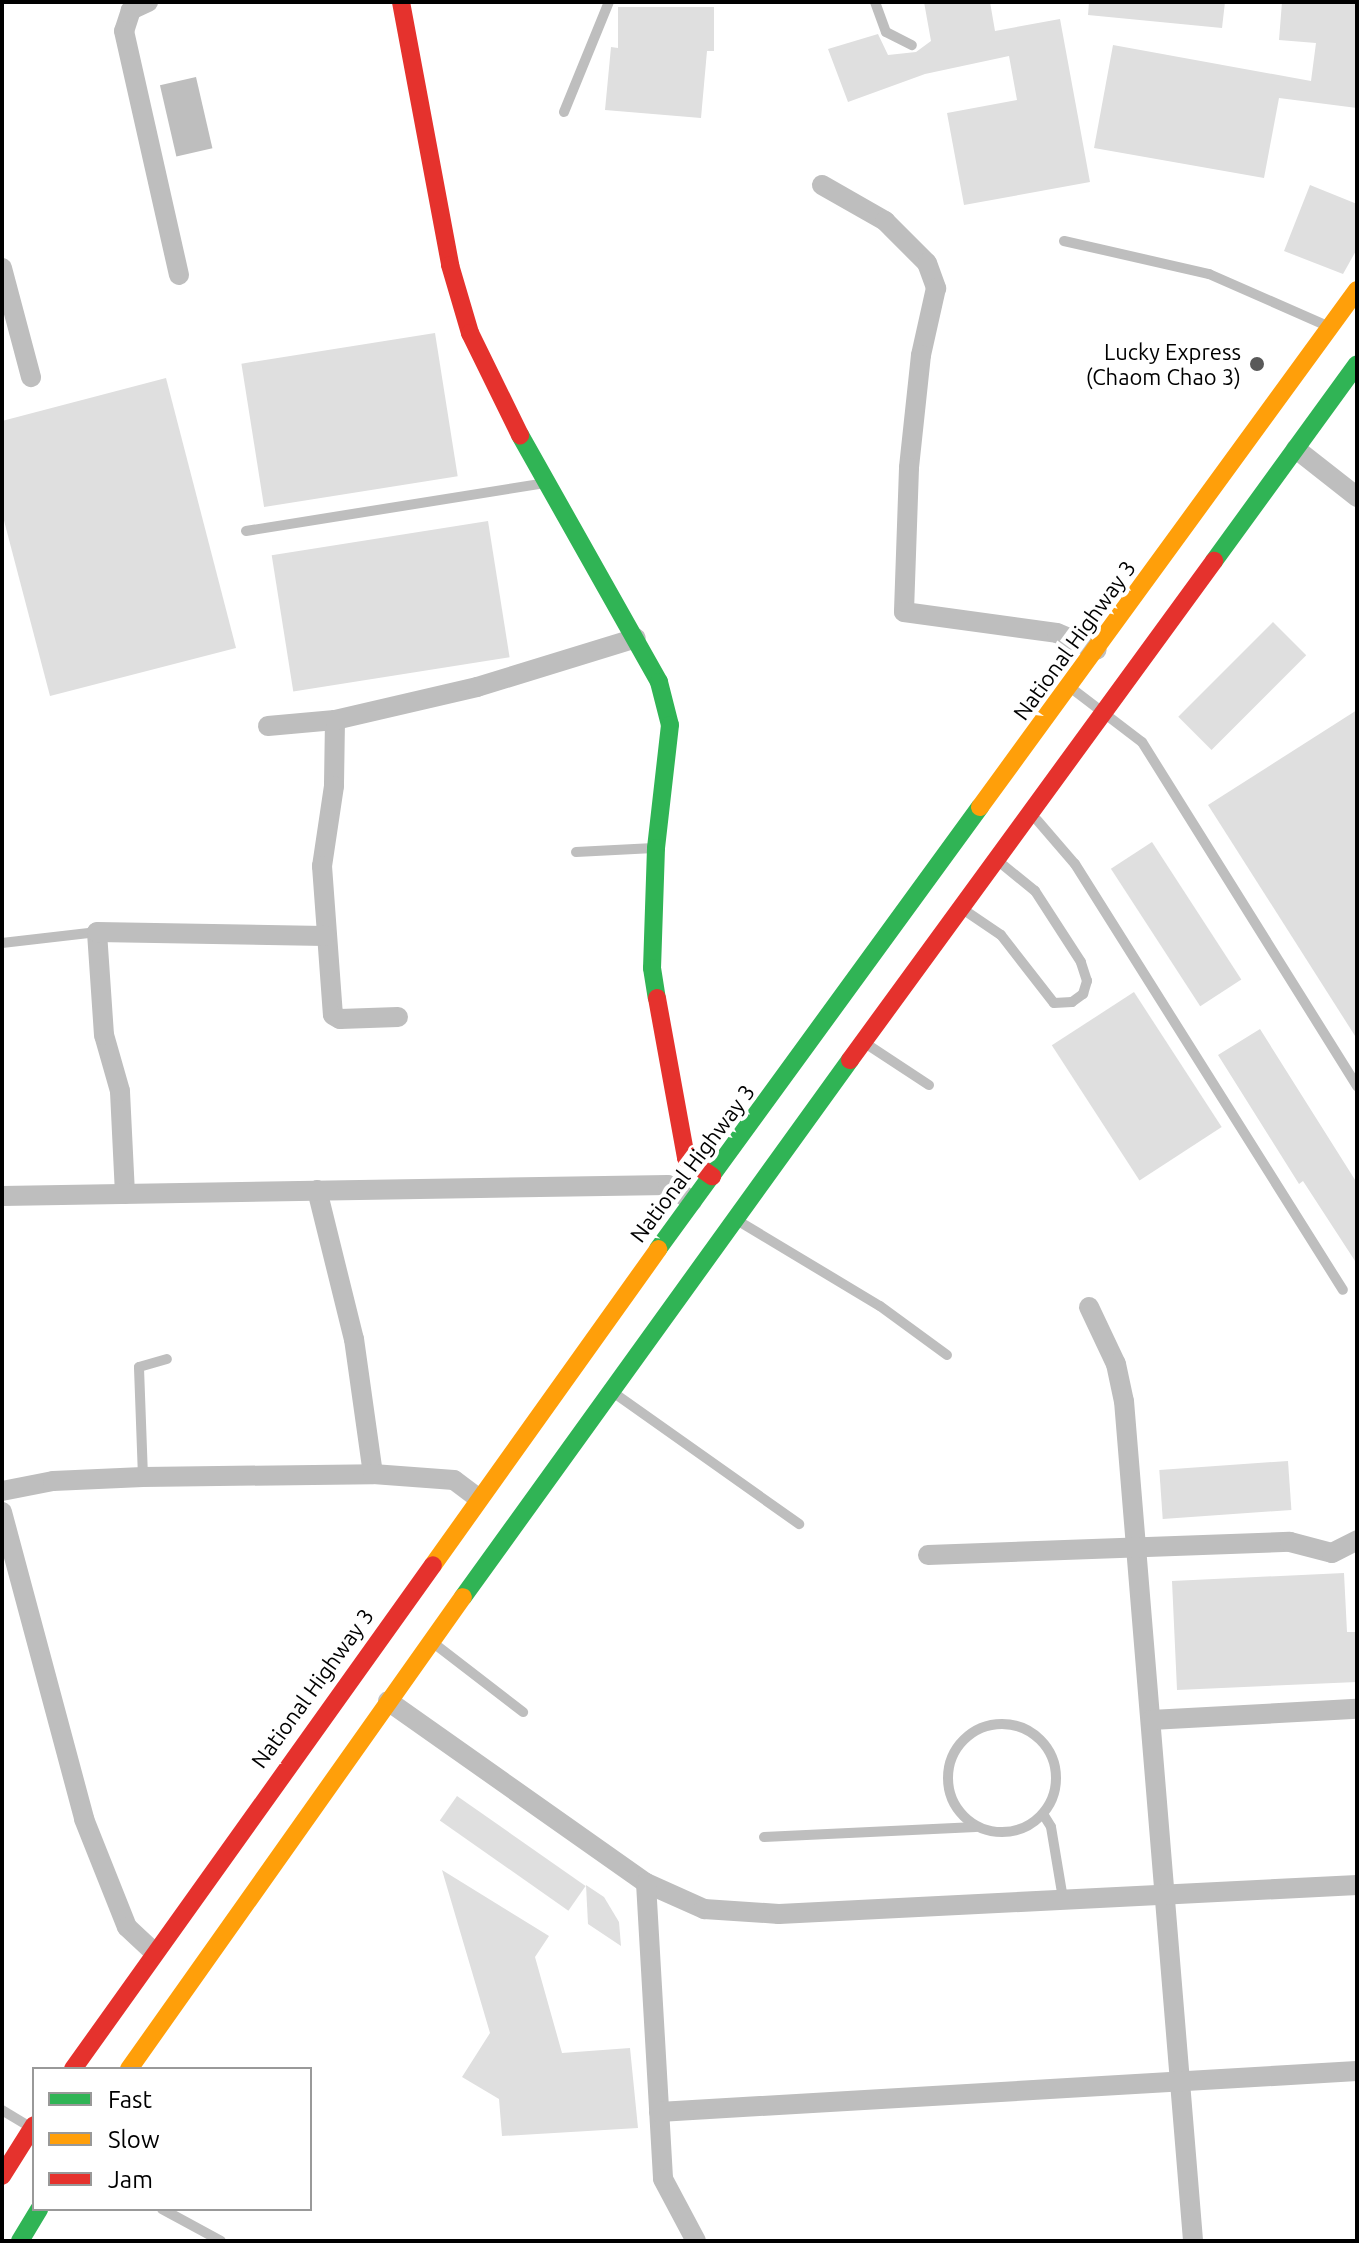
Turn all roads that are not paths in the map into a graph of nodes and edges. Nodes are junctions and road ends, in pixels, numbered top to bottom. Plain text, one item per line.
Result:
1 (148, 2) edge
2 (401, 2) edge
3 (609, 2) edge
4 (875, 2) edge
5 (912, 45) dead end
6 (564, 112) dead end
7 (822, 185) dead end
8 (1064, 241) dead end
9 (2, 268) edge
10 (179, 275) dead end
11 (1357, 290) edge
12 (1330, 327) junction
13 (1357, 364) edge
14 (31, 377) dead end
15 (1296, 449) junction
16 (544, 483) junction
17 (1357, 497) edge
18 (246, 531) dead end
19 (636, 638) junction
20 (1097, 650) junction
21 (1070, 687) junction
22 (1105, 714) junction
23 (335, 720) junction
24 (268, 726) dead end
25 (1032, 815) junction
26 (656, 848) junction
27 (576, 852) dead end
28 (998, 861) junction
29 (963, 909) junction
30 (97, 932) junction
31 (325, 936) junction
32 (2, 943) edge
33 (398, 1017) dead end
34 (864, 1042) junction
35 (929, 1085) dead end
36 (1357, 1086) edge
37 (686, 1158) junction
38 (712, 1176) junction
39 (668, 1185) junction
40 (317, 1190) junction
41 (125, 1194) junction
42 (2, 1196) edge
43 (692, 1201) junction
44 (733, 1217) junction
45 (1343, 1290) dead end
46 (1089, 1307) dead end
47 (947, 1355) dead end
48 (167, 1359) dead end
49 (609, 1390) junction
50 (373, 1474) junction
51 (143, 1477) junction
52 (2, 1491) edge
53 (478, 1498) junction
54 (2, 1512) edge
55 (799, 1524) dead end
56 (1357, 1540) edge
57 (1138, 1546) junction
58 (928, 1555) dead end
59 (8, 1561) edge
60 (432, 1641) junction
61 (388, 1701) junction
62 (1357, 1709) edge
63 (523, 1712) dead end
64 (1151, 1720) junction
65 (1043, 1814) junction
66 (976, 1827) junction
67 (764, 1837) dead end
68 (646, 1883) junction
69 (1357, 1885) edge
70 (1165, 1893) junction
71 (1063, 1899) junction
72 (154, 1952) junction
73 (74, 2067) edge
74 (130, 2067) edge
75 (1357, 2071) edge
76 (1180, 2082) junction
77 (2, 2110) edge
78 (659, 2112) junction
79 (32, 2125) edge
80 (32, 2128) edge
81 (2, 2176) edge
82 (38, 2211) edge
83 (166, 2211) edge
84 (20, 2241) edge
85 (221, 2241) edge
86 (696, 2241) edge
87 (1193, 2241) edge

1 - 10 street
2 - 16 main road
3 - 6 lane
4 - 5 lane
7 - 20 street
8 - 12 lane
9 - 14 street
11 - 12 main road, National Highway 3
12 - 20 main road, National Highway 3
13 - 15 main road
15 - 17 street
15 - 22 main road
16 - 18 lane
16 - 19 main road
19 - 23 street
19 - 26 main road
20 - 21 main road, National Highway 3
21 - 22 lane
21 - 38 main road, National Highway 3
22 - 25 main road
22 - 36 lane
23 - 24 street
23 - 31 street
25 - 28 main road
25 - 45 lane
26 - 27 lane
26 - 37 main road
28 - 29 main road
28 - 29 lane
29 - 34 main road
30 - 31 street
30 - 32 lane
30 - 41 street
31 - 33 street
34 - 35 lane
34 - 44 main road
37 - 38 main road
37 - 39 street
38 - 43 main road, National Highway 3
39 - 40 street
39 - 43 street
40 - 41 street
40 - 50 street
41 - 42 street
43 - 53 main road, National Highway 3
44 - 47 lane
44 - 49 main road
46 - 57 street
48 - 51 lane
49 - 55 lane
49 - 60 main road
50 - 51 street
50 - 53 street
51 - 52 street
53 - 72 main road, National Highway 3
54 - 59 street
56 - 57 street
57 - 58 street
57 - 64 street
59 - 72 street
60 - 61 main road
60 - 63 lane
61 - 68 street
61 - 74 main road
62 - 64 street
64 - 70 street
65 - 66 lane
65 - 66 lane
65 - 71 lane
66 - 67 lane
68 - 71 street
68 - 78 street
69 - 70 street
70 - 71 street
70 - 76 street
72 - 73 main road, National Highway 3
75 - 76 street
76 - 78 street
76 - 87 street
77 - 79 lane
78 - 86 street
80 - 81 main road
82 - 84 main road
83 - 85 lane

